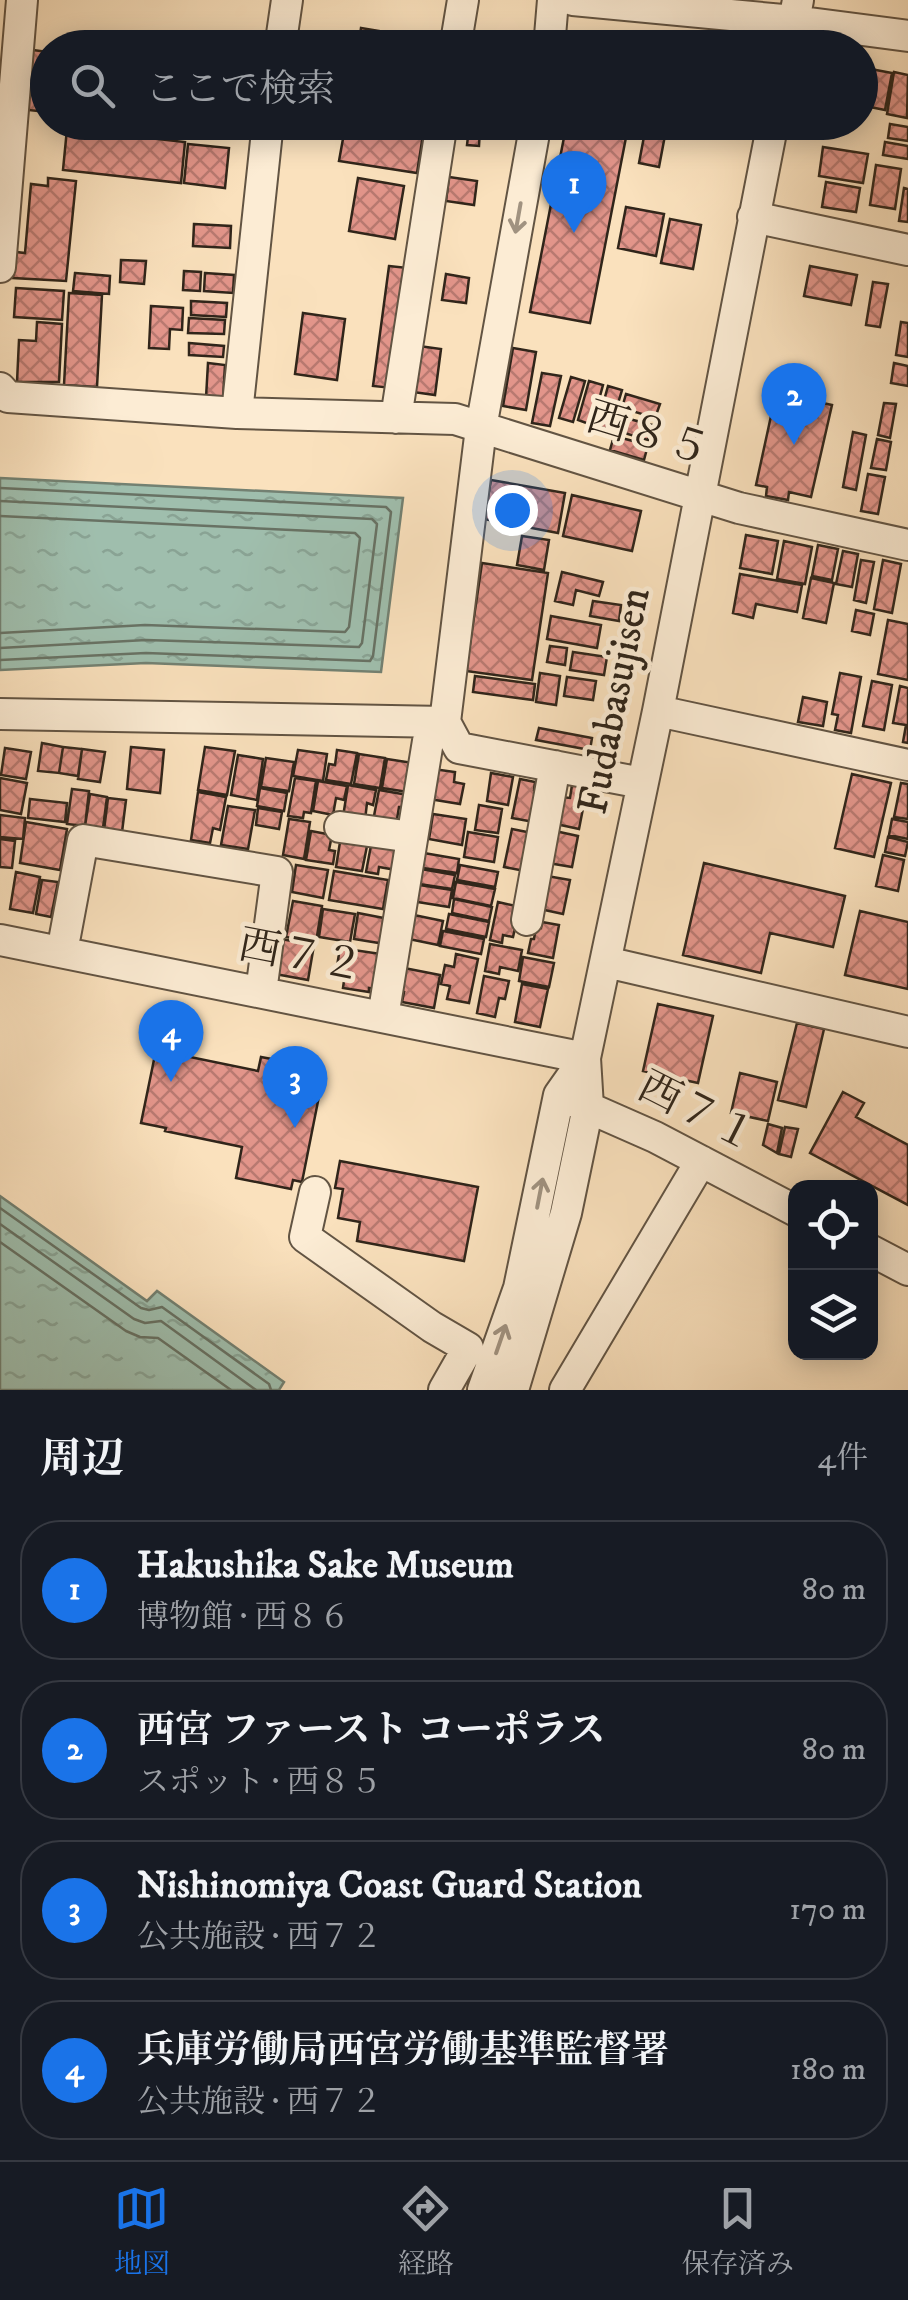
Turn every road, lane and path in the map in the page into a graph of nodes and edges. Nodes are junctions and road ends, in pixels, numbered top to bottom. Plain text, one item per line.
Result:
1 (22, 0) edge
2 (287, 0) edge
3 (463, 0) edge
4 (553, 0) edge
5 (573, 0) edge
6 (794, 23) edge
7 (283, 30) edge
8 (458, 30) edge
9 (550, 30) edge
10 (855, 30) edge
11 (878, 33) edge
12 (908, 36) edge
13 (266, 140) edge
14 (439, 140) edge
15 (533, 140) edge
16 (769, 140) edge
17 (754, 217) junction
18 (908, 250) edge
19 (0, 267) edge
20 (0, 388) edge
21 (237, 414) junction
22 (396, 418) junction
23 (481, 428) junction
24 (698, 496) junction
25 (908, 545) edge
26 (658, 711) junction
27 (0, 714) edge
28 (437, 732) junction
29 (0, 734) edge
30 (908, 765) edge
31 (555, 766) junction
32 (642, 783) junction
33 (340, 826) dead end
34 (412, 836) junction
35 (521, 901) dead end
36 (4, 932) edge
37 (65, 936) junction
38 (606, 962) junction
39 (198, 980) junction
40 (261, 992) junction
41 (383, 1016) junction
42 (908, 1032) edge
43 (585, 1058) junction
44 (559, 1095) junction
45 (588, 1107) junction
46 (701, 1161) junction
47 (315, 1192) dead end
48 (788, 1207) edge
49 (878, 1254) edge
50 (908, 1270) edge
51 (532, 1291) junction
52 (444, 1390) edge
53 (483, 1390) edge
54 (513, 1390) edge
55 (565, 1390) edge

1 - 19 street
2 - 7 street
3 - 8 street
4 - 9 street
5 - 6 street
6 - 10 street
11 - 12 street
13 - 21 street
14 - 22 street
15 -> 23 street
16 - 17 street, Fudabasujisen
17 - 18 street
17 - 24 street, Fudabasujisen
20 - 21 street, 西８５
21 - 22 street, 西８５
22 - 23 street, 西８５
23 - 24 street, 西８５
23 - 28 street
24 - 25 street, 西８５
24 - 26 street, Fudabasujisen
26 - 30 street
26 - 32 street, Fudabasujisen
27 - 28 street
28 - 29 street
28 - 31 street
28 - 34 street
31 - 32 street
31 - 35 street
32 - 38 street, Fudabasujisen
33 - 34 street
34 - 41 street
36 - 37 street
36 - 39 street, 西７２
37 - 39 street
37 - 40 street
38 - 42 street
38 - 43 street, Fudabasujisen
39 - 40 street, 西７２
40 - 41 street, 西７２
41 - 43 street, 西７２
43 - 44 street, Fudabasujisen
43 - 45 street
44 - 45 street, 西７１
51 -> 44 street, Fudabasujisen
45 - 46 street, 西７１
45 - 51 street
46 - 48 street, 西７１
46 - 55 street
47 - 52 street
49 - 50 street
53 -> 51 street
51 - 54 street

